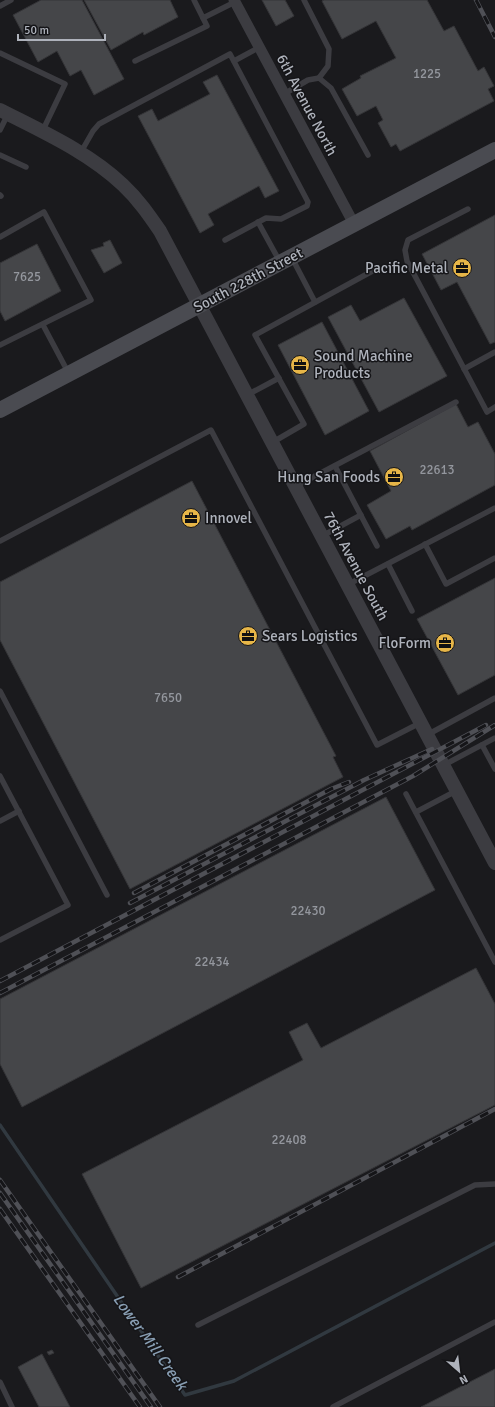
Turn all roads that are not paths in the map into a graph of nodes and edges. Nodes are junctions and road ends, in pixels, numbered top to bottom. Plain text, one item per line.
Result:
1 (11, 0) edge
2 (194, 0) edge
3 (304, 0) edge
4 (235, 1) edge
5 (0, 6) edge
6 (203, 18) junction
7 (260, 47) junction
8 (0, 53) edge
9 (135, 61) dead end
10 (234, 61) junction
11 (319, 78) junction
12 (284, 94) junction
13 (4, 112) edge
14 (0, 130) edge
15 (42, 132) junction
16 (495, 150) edge
17 (81, 153) junction
18 (0, 155) edge
19 (368, 155) dead end
20 (26, 167) dead end
21 (468, 209) dead end
22 (258, 222) junction
23 (354, 224) junction
24 (0, 237) edge
25 (225, 240) dead end
26 (286, 260) junction
27 (378, 268) dead end
28 (315, 302) junction
29 (198, 306) junction
30 (43, 325) junction
31 (0, 345) edge
32 (495, 352) edge
33 (464, 369) junction
34 (69, 374) junction
35 (278, 378) junction
36 (246, 396) junction
37 (456, 402) dead end
38 (495, 407) edge
39 (0, 410) edge
40 (271, 443) junction
41 (335, 466) junction
42 (294, 487) junction
43 (495, 508) edge
44 (361, 515) junction
45 (321, 537) junction
46 (0, 540) edge
47 (425, 544) junction
48 (377, 546) dead end
49 (495, 558) edge
50 (388, 564) junction
51 (347, 585) junction
52 (412, 611) dead end
53 (0, 691) edge
54 (495, 698) edge
55 (423, 729) junction
56 (495, 738) edge
57 (482, 745) junction
58 (443, 766) junction
59 (495, 770) edge
60 (0, 776) edge
61 (456, 790) junction
62 (406, 794) dead end
63 (18, 811) junction
64 (416, 812) junction
65 (0, 821) edge
66 (495, 863) edge
67 (107, 895) dead end
68 (0, 940) edge
69 (495, 962) edge
70 (495, 1184) edge
71 (495, 1322) edge
72 (198, 1325) dead end
73 (0, 1382) edge
74 (12, 1407) edge
75 (333, 1407) edge

1 - 5 lane
2 - 6 lane
3 - 11 lane
4 - 6 lane
4 - 7 street, 6th Avenue North
6 - 9 lane
7 - 10 lane
7 - 12 street, 6th Avenue North
8 - 15 lane
10 - 17 lane
10 - 22 lane
11 - 12 lane
11 - 19 lane
12 - 23 street, 6th Avenue North
13 - 14 lane
13 - 15 street, 76th Avenue South
15 - 17 street, 76th Avenue South
16 - 23 main road, South 228th Street
17 - 29 street, 76th Avenue South
18 - 20 lane
21 - 33 lane
22 - 25 lane
22 - 26 lane
23 - 26 main road, South 228th Street
24 - 30 lane
26 - 28 lane
26 - 29 main road, South 228th Street
27 - 28 lane
28 - 35 lane
29 - 34 main road, South 228th Street
29 - 36 street, 76th Avenue South
30 - 31 lane
30 - 34 lane
32 - 33 lane
33 - 38 lane
34 - 39 main road, South 228th Street
35 - 36 lane
35 - 40 lane
36 - 40 street, 76th Avenue South
37 - 41 lane
40 - 42 street, 76th Avenue South
41 - 42 lane
41 - 44 lane
42 - 45 street, 76th Avenue South
43 - 47 lane
44 - 45 lane
44 - 48 lane
45 - 51 street, 76th Avenue South
46 - 55 lane
47 - 49 lane
47 - 50 lane
50 - 51 lane
50 - 52 lane
51 - 55 street, 76th Avenue South
53 - 67 lane
54 - 55 lane
55 - 58 street, 76th Avenue South
56 - 57 lane
57 - 58 lane
57 - 59 lane
58 - 61 street, 76th Avenue South
60 - 63 lane
61 - 64 lane
61 - 66 street, 76th Avenue South
62 - 64 lane
63 - 65 lane
63 - 68 lane
64 - 69 lane
70 - 72 lane
71 - 75 lane
73 - 74 lane

